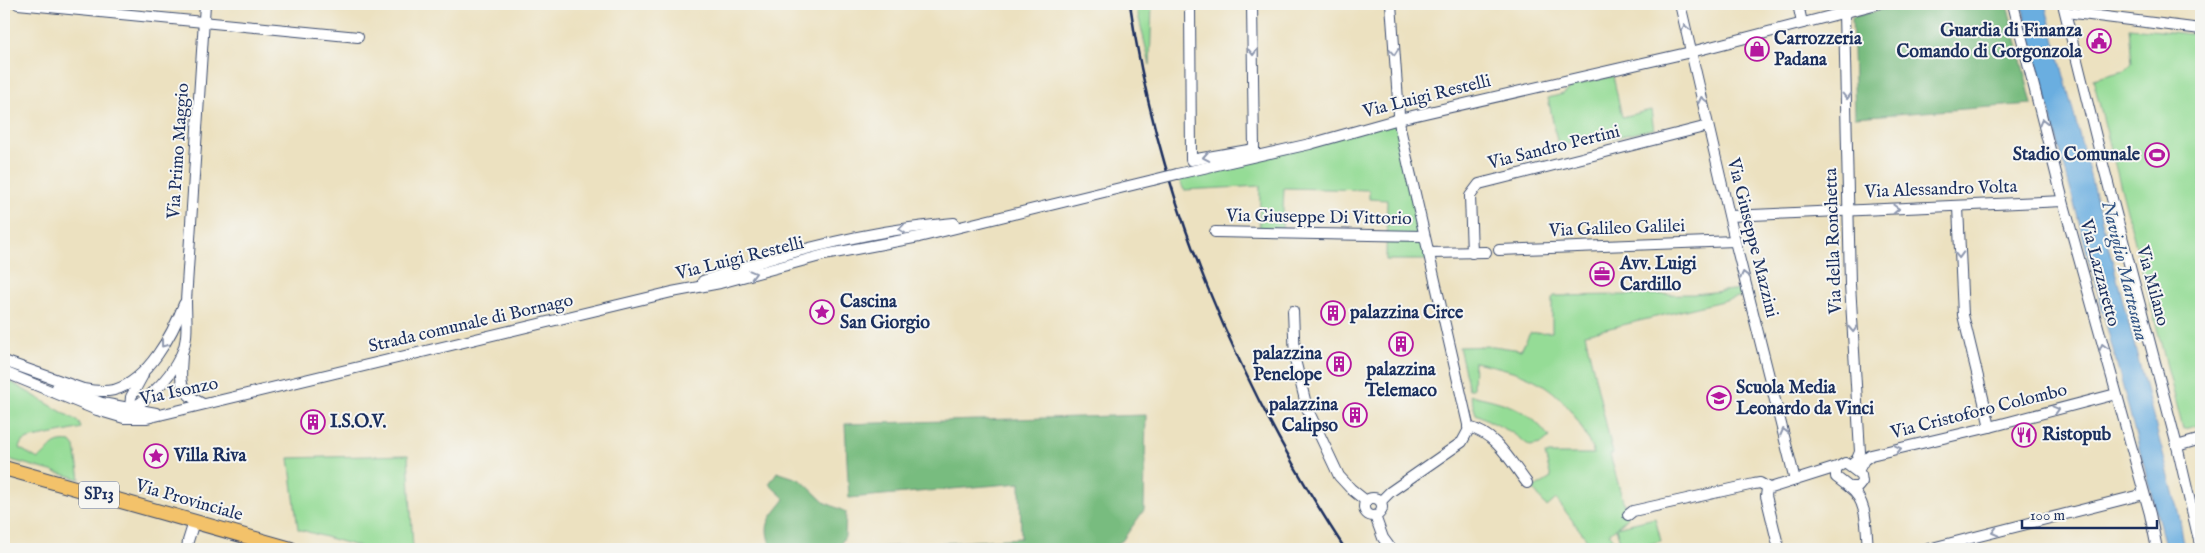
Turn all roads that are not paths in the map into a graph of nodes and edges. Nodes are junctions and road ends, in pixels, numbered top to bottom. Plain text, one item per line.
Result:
1 (18, 4) edge
2 (205, 4) edge
3 (1190, 4) edge
4 (1252, 4) edge
5 (1391, 4) edge
6 (1680, 4) edge
7 (1798, 4) edge
8 (1877, 4) edge
9 (2013, 4) edge
10 (2064, 8) edge
11 (1844, 12) junction
12 (204, 23) junction
13 (1802, 23) junction
14 (2201, 29) edge
15 (358, 37) dead end
16 (1691, 52) junction
17 (1399, 119) junction
18 (1708, 126) junction
19 (2062, 201) junction
20 (1958, 207) junction
21 (1848, 210) junction
22 (1730, 216) junction
23 (1215, 232) dead end
24 (1423, 236) junction
25 (1736, 241) junction
26 (1500, 250) dead end
27 (1486, 252) dead end
28 (1428, 253) junction
29 (1472, 253) junction
30 (672, 292) joint
31 (186, 301) junction
32 (1293, 312) dead end
33 (182, 354) junction
34 (4, 363) edge
35 (145, 369) junction
36 (4, 372) edge
37 (278, 387) joint
38 (2116, 394) junction
39 (73, 402) junction
40 (203, 404) junction
41 (130, 408) junction
42 (160, 414) junction
43 (138, 418) junction
44 (1468, 427) junction
45 (1990, 428) junction
46 (2201, 439) edge
47 (2177, 446) junction
48 (1837, 467) junction
49 (4, 468) edge
50 (1854, 468) junction
51 (1812, 476) junction
52 (1795, 480) junction
53 (1840, 482) junction
54 (1862, 482) junction
55 (1527, 483) dead end
56 (1768, 488) junction
57 (1850, 488) junction
58 (2144, 494) junction
59 (1366, 501) junction
60 (1381, 501) junction
61 (1863, 507) junction
62 (1628, 515) dead end
63 (1375, 516) junction
64 (194, 522) junction
65 (188, 549) edge
66 (291, 549) edge
67 (1391, 549) edge
68 (1779, 549) edge
69 (1868, 549) edge
70 (1928, 549) edge
71 (2157, 549) edge
72 (2201, 549) edge

1 - 12 street
2 - 12 street, Via Primo Maggio
4 -> 3 street
5 -> 17 street, Via Giuseppe Di Vittorio
16 -> 6 street, Via Giuseppe Mazzini
7 - 13 street
8 - 11 street, Via Luigi Restelli
19 -> 9 street, Via Lazzaretto
10 - 14 street
10 - 47 street, Via Milano
11 - 13 street, Via Luigi Restelli
11 -> 21 street, Via della Ronchetta
12 - 15 street
12 - 31 street, Via Primo Maggio
13 - 16 street, Via Luigi Restelli
16 - 17 street, Via Luigi Restelli
18 -> 16 street, Via Giuseppe Mazzini
17 - 24 street, Via Giuseppe Di Vittorio
17 - 30 street, Via Luigi Restelli, bridge
18 - 22 street, Via Giuseppe Mazzini
18 - 29 street, Via Sandro Pertini
19 - 20 street, Via Alessandro Volta
38 -> 19 street, Via Lazzaretto
21 -> 20 street, Via Alessandro Volta
20 -> 45 street
21 - 22 street, Via Alessandro Volta
21 -> 50 street, Via della Ronchetta
22 - 25 street, Via Giuseppe Mazzini
23 - 24 street, Via Giuseppe Di Vittorio
24 - 28 street, Via Giuseppe Di Vittorio
25 - 26 street, Via Galileo Galilei
52 -> 25 street, Via Giuseppe Mazzini
27 - 29 street
28 - 29 street
28 - 44 street, Via Giuseppe Di Vittorio
30 - 37 street, Strada comunale di Bornago
31 - 33 street, Via Primo Maggio
31 -> 35 street, Via Primo Maggio
32 - 59 street
33 - 40 street, Via Primo Maggio
33 - 41 street, Via Primo Maggio
34 - 35 street, Via Primo Maggio
34 - 41 street
35 - 41 street, Via Primo Maggio
36 - 39 street, Via Isonzo
37 - 40 street, Via Isonzo
45 -> 38 street, Via Cristoforo Colombo
38 - 58 street, Via Lazzaretto
39 - 41 street
39 - 43 street, Via Isonzo
40 - 42 street, Via Isonzo
41 - 42 street
41 - 43 street
42 - 43 street, Via Isonzo
44 - 55 street
44 - 60 street
50 -> 45 street, Via Cristoforo Colombo
46 - 47 street
47 - 72 street, Via Milano
48 - 50 street
48 - 51 street
48 - 53 street
49 - 64 main road, Via Provinciale / SP13
50 - 54 street
51 - 52 street
51 - 53 street
52 - 56 street
53 - 57 street
54 - 57 street
54 - 61 street
56 - 62 street
56 - 68 street
57 - 61 street
58 -> 70 street
58 - 71 street, Via Lazzaretto
59 - 60 street
59 - 63 street
60 - 63 street
61 - 69 street
63 - 67 street
64 - 65 street
64 - 66 main road, Via Provinciale / SP13

